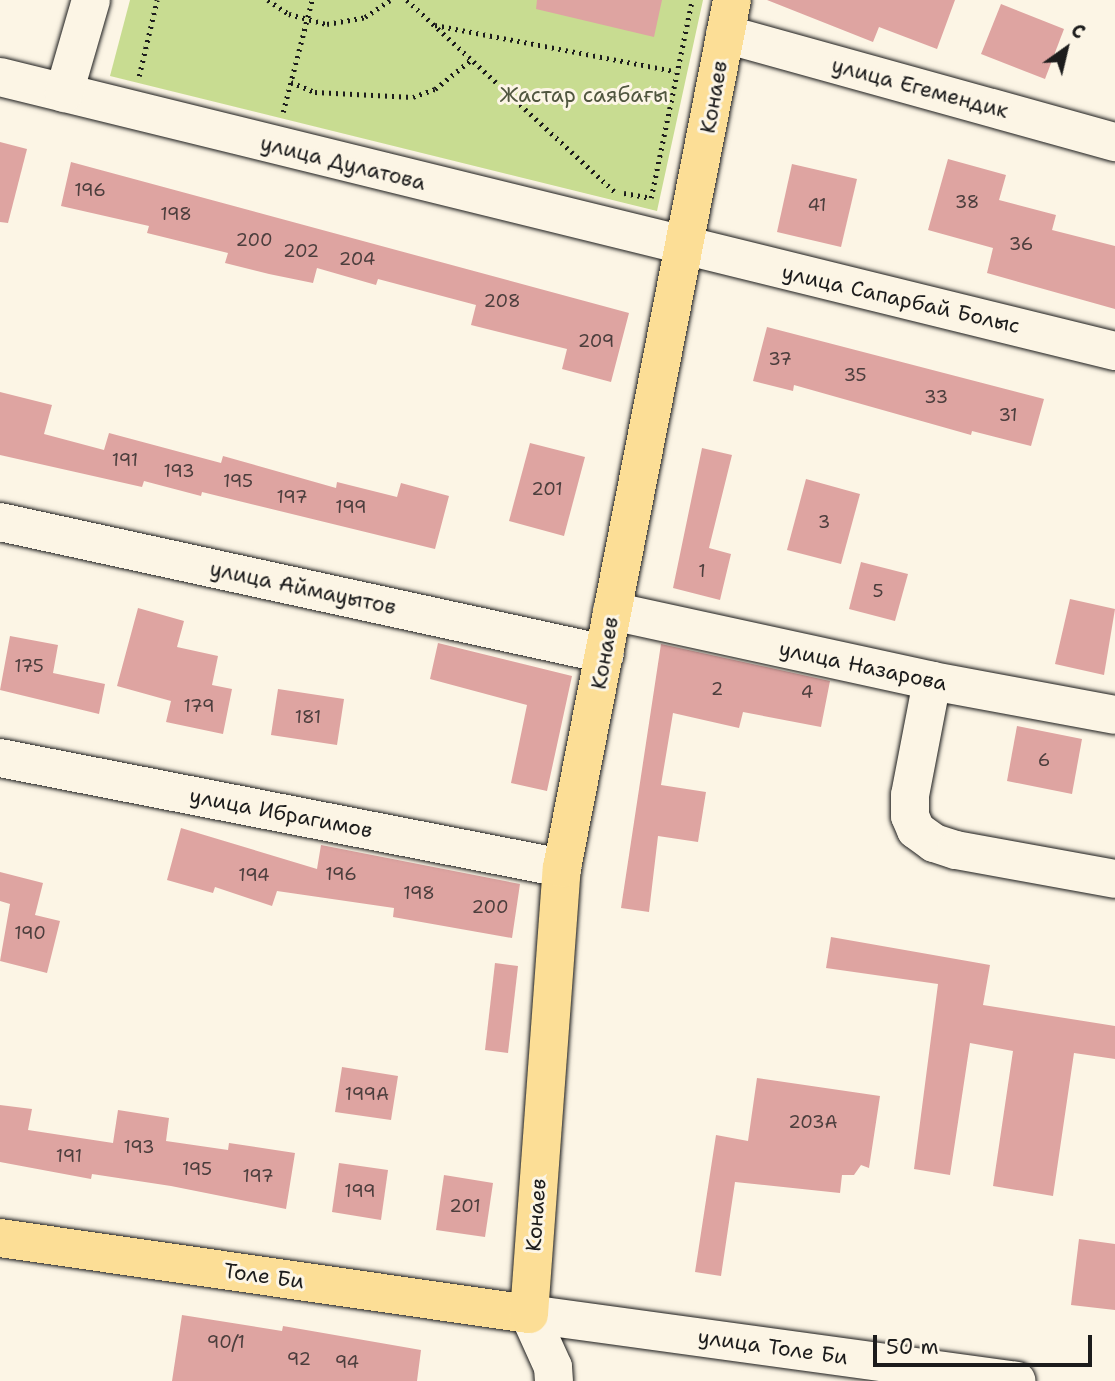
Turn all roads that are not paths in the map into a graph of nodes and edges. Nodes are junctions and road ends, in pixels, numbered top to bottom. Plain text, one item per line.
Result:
1 (91, 0) edge
2 (729, 17) edge
3 (0, 76) edge
4 (64, 93) junction
5 (1115, 142) edge
6 (686, 248) junction
7 (1115, 351) edge
8 (0, 522) edge
9 (612, 611) junction
10 (606, 654) junction
11 (932, 681) junction
12 (1115, 715) edge
13 (0, 758) edge
14 (562, 868) junction
15 (1115, 879) edge
16 (0, 1238) edge
17 (529, 1314) junction
18 (554, 1381) edge
19 (1017, 1381) edge

1 - 4 street
2 - 5 street, улица Егемендик
2 - 6 main road, Конаев
3 - 4 street, улица Дулатова
4 - 6 street, улица Дулатова
6 - 7 street, улица Cапарбай Болыс
6 - 9 main road, Конаев
8 - 10 street, улица Аймауытов
9 - 10 main road, Конаев
9 - 11 street, улица Назарова
10 - 14 main road, Конаев
11 - 12 street, улица Назарова
11 - 15 street
13 - 14 street, улица Ибрагимов
14 - 17 main road, Конаев
16 - 17 main road, Толе Би
17 - 18 street
17 - 19 street, улица Толе Би

